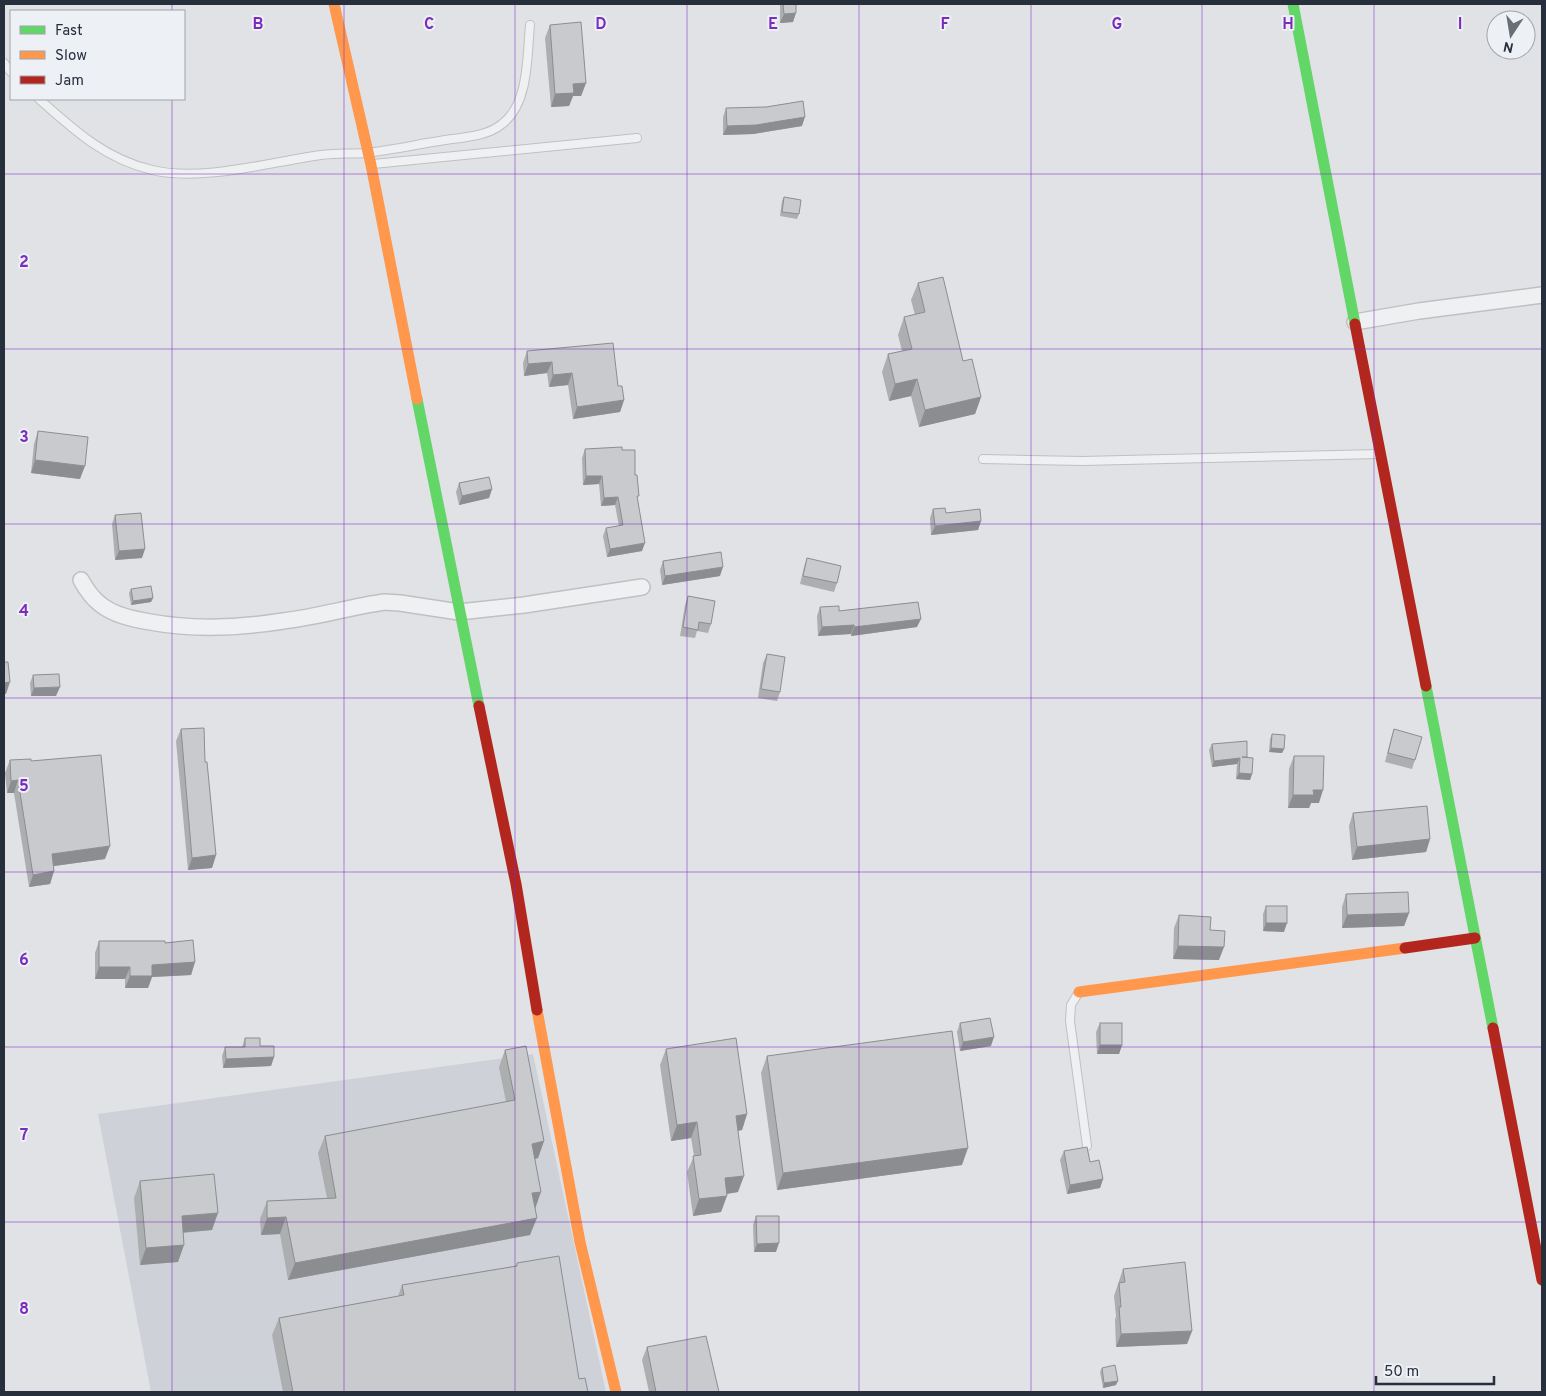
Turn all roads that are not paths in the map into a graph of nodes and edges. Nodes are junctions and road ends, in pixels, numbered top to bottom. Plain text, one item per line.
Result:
1 (334, 4) edge
2 (1293, 4) edge
3 (530, 25) dead end
4 (40, 100) edge
5 (638, 138) dead end
6 (368, 152) junction
7 (370, 165) junction
8 (1542, 295) edge
9 (1355, 322) junction
10 (1381, 454) junction
11 (983, 459) dead end
12 (81, 580) dead end
13 (642, 587) dead end
14 (459, 612) junction
15 (1475, 938) junction
16 (1078, 992) joint
17 (1087, 1146) edge
18 (1542, 1280) edge
19 (616, 1392) edge

1 - 6 street
2 - 9 street
3 - 6 lane
4 - 6 lane
5 - 7 lane
6 - 7 street
7 - 14 street
8 - 9 street
9 - 10 street
10 - 11 lane
10 - 15 street
12 - 14 street
13 - 14 street
14 - 19 street
15 - 16 street
15 - 18 street
16 - 17 lane

